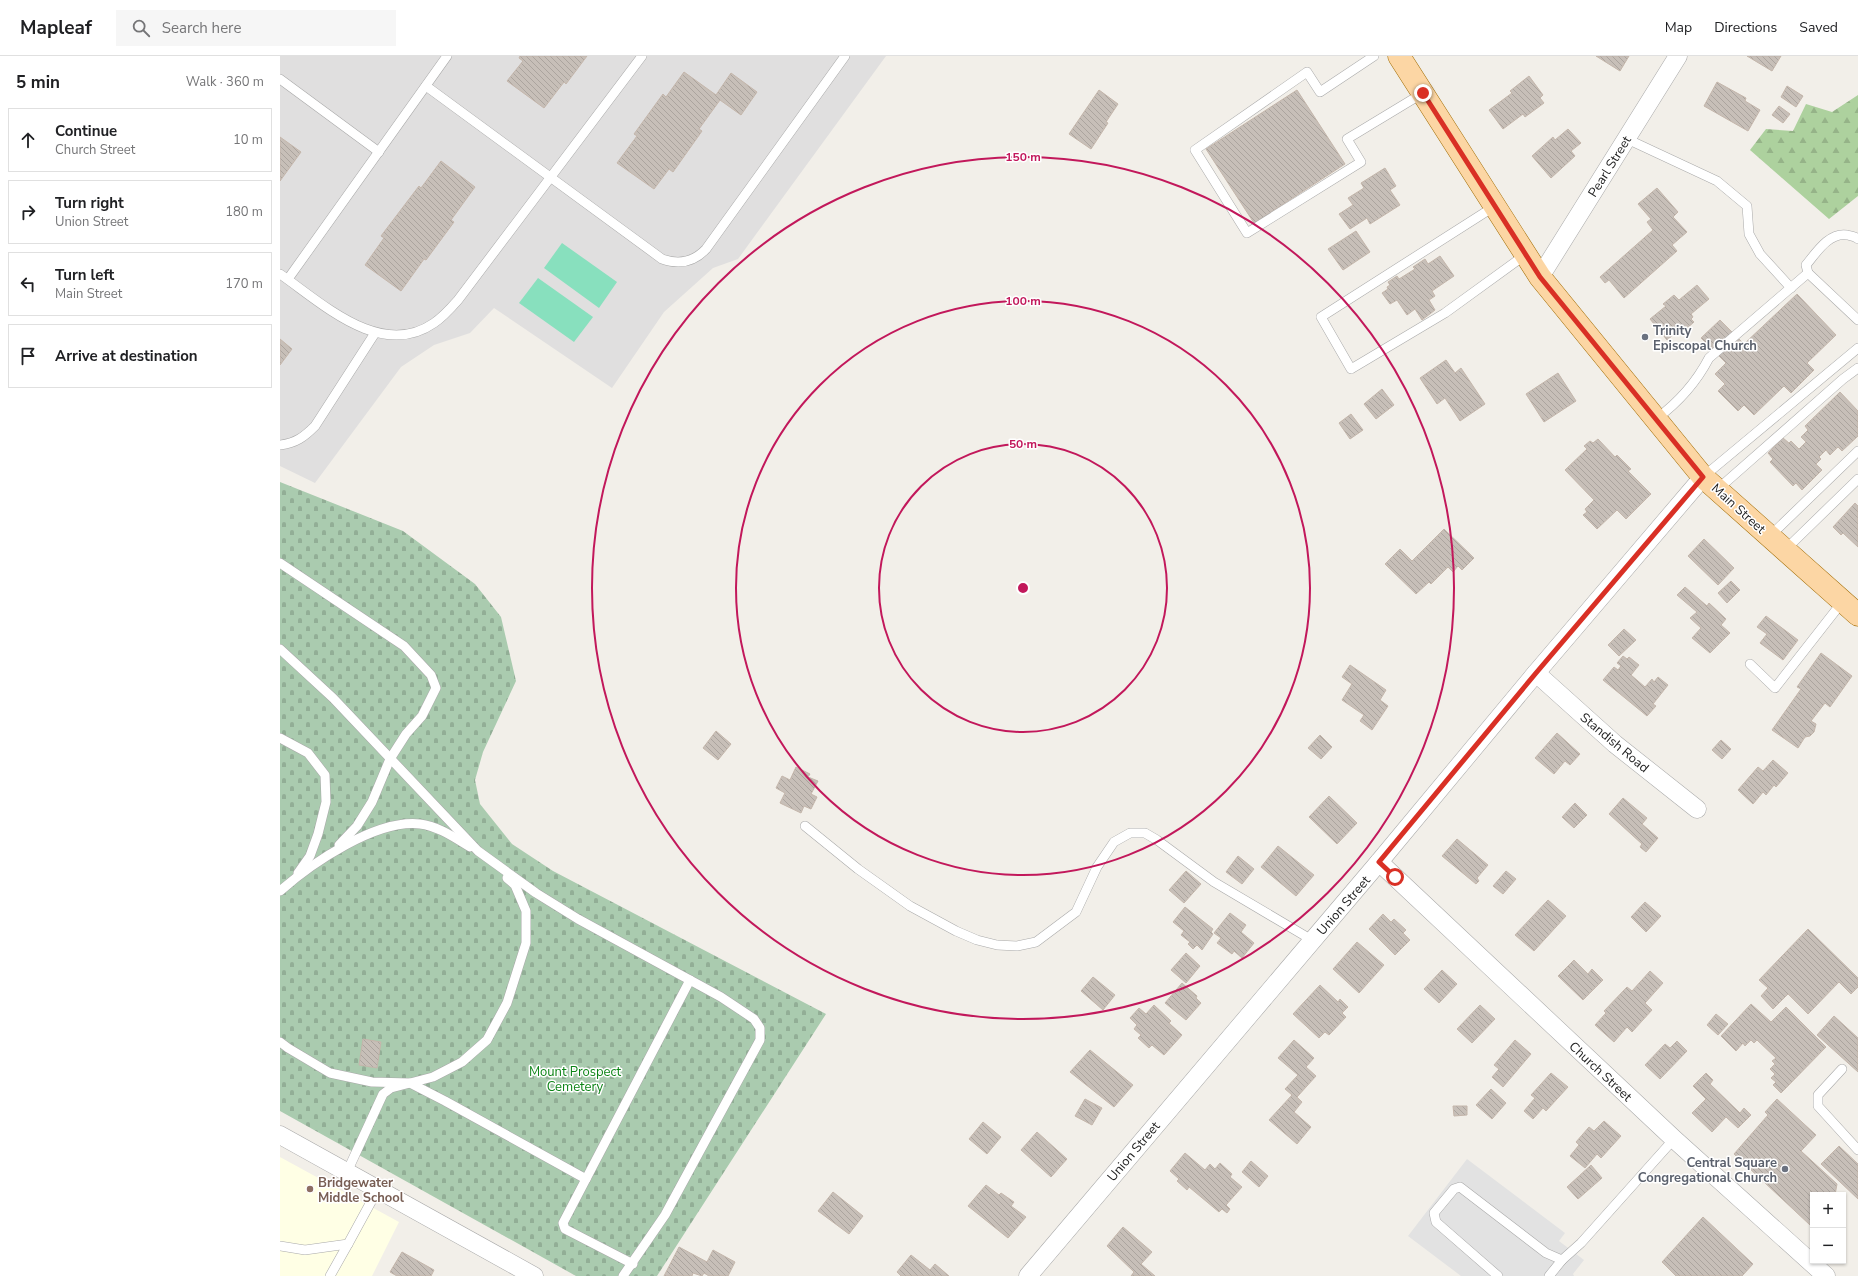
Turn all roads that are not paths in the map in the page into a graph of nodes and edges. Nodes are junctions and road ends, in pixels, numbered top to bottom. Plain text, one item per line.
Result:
1 (447, 56) edge
2 (642, 56) edge
3 (845, 56) edge
4 (1374, 56) edge
5 (1399, 56) edge
6 (1678, 56) edge
7 (280, 79) edge
8 (426, 86) junction
9 (1423, 93) junction
10 (1627, 139) junction
11 (378, 152) junction
12 (551, 177) junction
13 (1495, 206) junction
14 (1858, 239) edge
15 (1526, 254) junction
16 (1808, 273) junction
17 (284, 276) edge
18 (1540, 277) junction
19 (1790, 288) junction
20 (1858, 320) edge
21 (375, 333) junction
22 (1858, 348) edge
23 (1858, 368) edge
24 (1656, 419) junction
25 (280, 445) edge
26 (1858, 451) edge
27 (1858, 479) edge
28 (1710, 483) junction
29 (1777, 543) junction
30 (280, 563) edge
31 (1851, 608) edge
32 (280, 649) edge
33 (1750, 664) dead end
34 (1536, 673) junction
35 (280, 738) edge
36 (390, 760) junction
37 (1697, 809) dead end
38 (805, 826) dead end
39 (478, 851) junction
40 (332, 854) junction
41 (1379, 862) junction
42 (295, 878) junction
43 (280, 884) edge
44 (280, 891) edge
45 (1312, 940) junction
46 (690, 980) junction
47 (280, 1042) edge
48 (1842, 1069) dead end
49 (410, 1083) junction
50 (280, 1135) edge
51 (1674, 1139) junction
52 (1858, 1150) edge
53 (347, 1172) junction
54 (586, 1179) junction
55 (378, 1189) junction
56 (348, 1244) junction
57 (280, 1246) edge
58 (1562, 1260) junction
59 (633, 1264) junction
60 (330, 1276) edge
61 (534, 1276) edge
62 (623, 1276) edge
63 (1028, 1276) edge
64 (1498, 1276) edge
65 (1549, 1276) edge
66 (1826, 1276) edge

1 - 8 lane
2 - 12 lane
3 - 12 lane
4 - 9 lane
5 - 9 main road, Main Street
6 - 10 street, Pearl Street
7 - 11 lane
8 - 11 lane
8 - 12 lane
9 - 13 main road, Main Street
10 - 18 street, Pearl Street
10 - 19 lane
11 - 17 lane
12 - 21 lane
13 - 15 main road, Main Street
13 - 15 lane
14 - 16 lane
15 - 18 main road, Main Street
16 - 19 lane
16 - 20 lane
17 - 21 lane
18 - 24 main road, Main Street
19 - 24 lane
21 - 25 lane
22 - 28 lane
23 - 28 lane
24 - 28 main road, Main Street
26 - 29 lane
27 - 29 lane
28 - 29 main road, Main Street
28 - 34 street, Union Street
29 - 31 main road, Main Street
30 - 36 lane
31 - 33 lane
32 - 36 lane
34 - 37 street, Standish Road
34 - 41 street, Union Street
35 - 42 lane
36 - 39 lane
36 - 40 lane
38 - 45 lane
39 - 40 lane
39 - 46 lane
39 - 49 lane
40 - 42 lane
41 - 45 street, Union Street
41 - 51 street, Church Street
42 - 43 lane
42 - 44 lane
45 - 63 street, Union Street
46 - 54 lane
46 - 59 lane
47 - 49 lane
48 - 52 lane
49 - 53 lane
49 - 54 lane
50 - 53 street
51 - 58 lane
51 - 66 street, Church Street
53 - 55 street
54 - 59 lane
55 - 56 lane
55 - 61 street
56 - 57 lane
56 - 60 lane
58 - 64 lane
58 - 65 lane
59 - 62 lane

